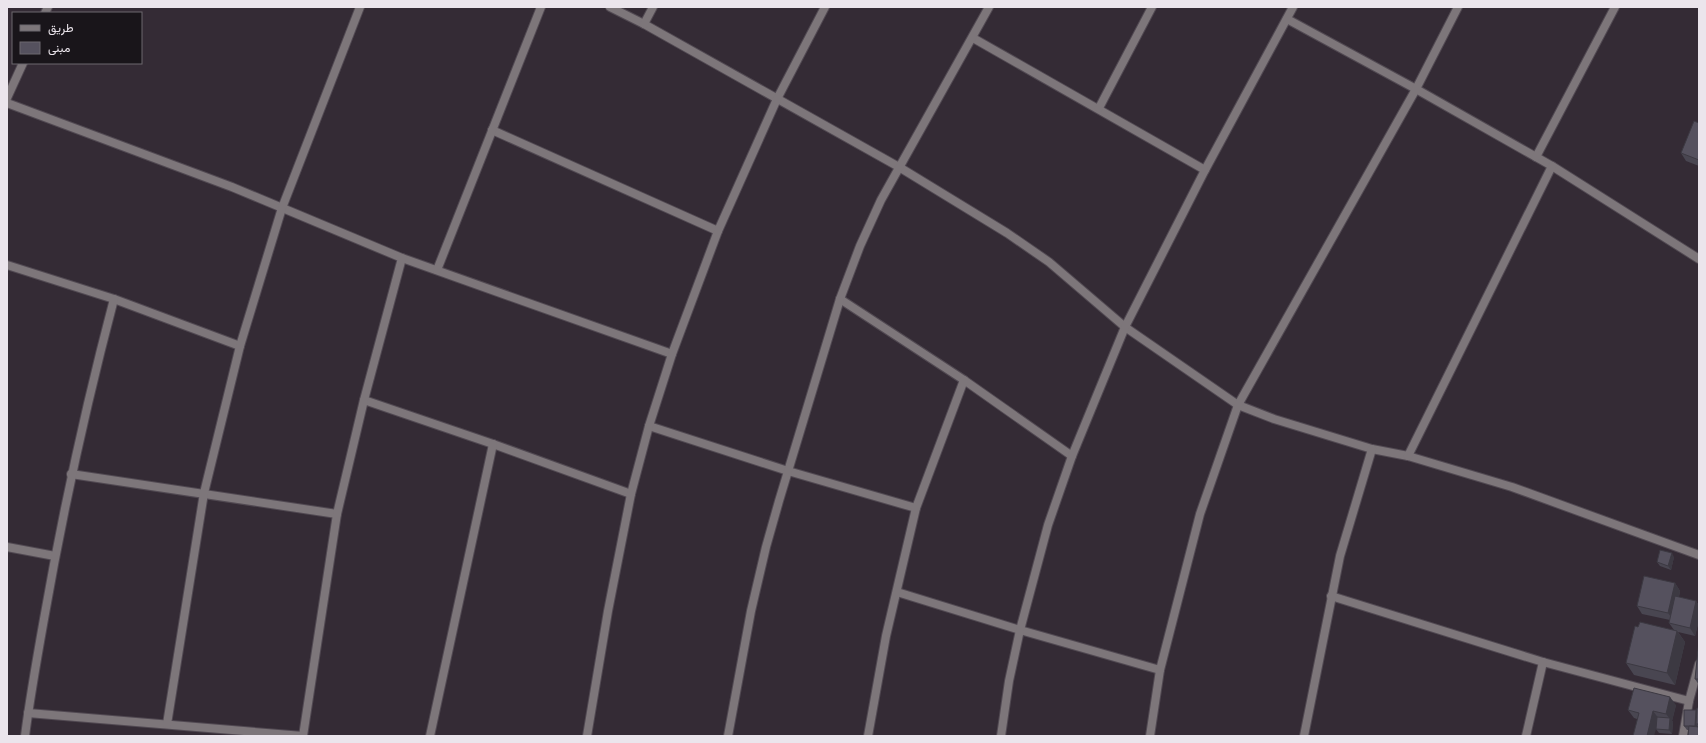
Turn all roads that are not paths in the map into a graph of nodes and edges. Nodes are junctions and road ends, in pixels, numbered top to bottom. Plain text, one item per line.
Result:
1 (360, 7) edge
2 (540, 7) edge
3 (610, 7) edge
4 (653, 7) edge
5 (825, 7) edge
6 (989, 7) edge
7 (1152, 7) edge
8 (1293, 7) edge
9 (1458, 7) edge
10 (1615, 7) edge
11 (1287, 19) junction
12 (644, 24) junction
13 (973, 38) junction
14 (23, 64) edge
15 (1416, 89) junction
16 (7, 98) edge
17 (777, 99) junction
18 (7, 103) edge
19 (1099, 108) junction
20 (492, 130) junction
21 (1536, 157) junction
22 (1552, 166) junction
23 (899, 167) junction
24 (1206, 170) junction
25 (282, 208) junction
26 (718, 230) junction
27 (402, 258) junction
28 (1699, 259) edge
29 (7, 265) edge
30 (437, 270) junction
31 (114, 299) junction
32 (840, 299) junction
33 (1125, 327) junction
34 (240, 346) junction
35 (672, 354) junction
36 (964, 380) junction
37 (364, 400) junction
38 (1238, 405) junction
39 (649, 426) junction
40 (493, 444) junction
41 (1372, 449) junction
42 (1072, 456) junction
43 (1408, 456) junction
44 (788, 471) junction
45 (71, 474) junction
46 (204, 493) junction
47 (631, 494) junction
48 (916, 508) junction
49 (337, 514) junction
50 (7, 548) edge
51 (1699, 555) edge
52 (55, 556) junction
53 (897, 592) junction
54 (1331, 596) junction
55 (1020, 630) junction
56 (1543, 662) junction
57 (1699, 664) edge
58 (1160, 670) junction
59 (1689, 701) junction
60 (28, 713) junction
61 (166, 724) junction
62 (25, 736) edge
63 (303, 736) edge
64 (430, 736) edge
65 (587, 736) edge
66 (728, 736) edge
67 (868, 736) edge
68 (1001, 736) edge
69 (1150, 736) edge
70 (1304, 736) edge
71 (1526, 736) edge
72 (1683, 736) edge

1 - 25 street
2 - 20 street
3 - 12 street
4 - 12 street
5 - 17 street
6 - 13 street
7 - 19 street
8 - 11 street
9 - 15 street
10 - 21 street
11 - 15 street
11 - 24 street
12 - 17 street
13 - 19 street
13 - 23 street
14 - 16 street
15 - 21 street
15 - 38 street
17 - 23 street
17 - 26 street
18 - 25 street
19 - 24 street
20 - 26 street
20 - 30 street
21 - 22 street
22 - 28 street
22 - 43 street
23 - 32 street
23 - 33 street
24 - 33 street
25 - 27 street
25 - 34 street
26 - 35 street
27 - 30 street
27 - 37 street
29 - 31 street
30 - 35 street
31 - 34 street
31 - 45 street
32 - 36 street
32 - 44 street
33 - 38 street
33 - 42 street
34 - 46 street
35 - 39 street
36 - 42 street
36 - 48 street
37 - 40 street
37 - 49 street
38 - 41 street
38 - 58 street
39 - 44 street
39 - 47 street
40 - 47 street
40 - 64 street
41 - 43 street
41 - 54 street
42 - 55 street
43 - 51 street
44 - 48 street
44 - 66 street
45 - 46 street
45 - 52 street
46 - 49 street
46 - 61 street
47 - 65 street
48 - 53 street
49 - 63 street
50 - 52 street
52 - 60 street
53 - 55 street
53 - 67 street
54 - 56 street
54 - 70 street
55 - 58 street
55 - 68 street
56 - 59 street
56 - 71 street
57 - 59 street
58 - 69 street
59 - 72 street
60 - 61 street
60 - 62 street
61 - 63 street

